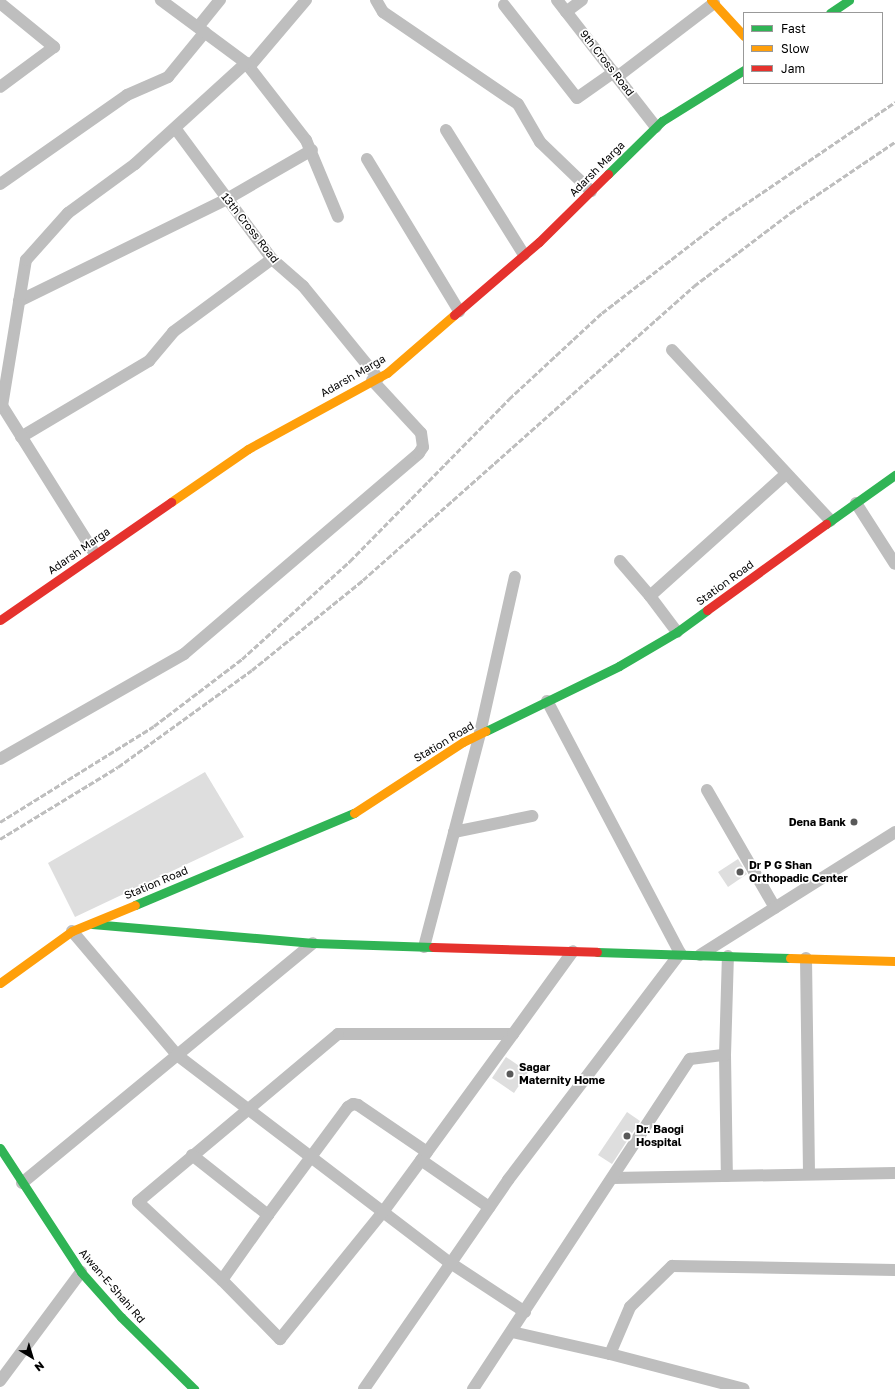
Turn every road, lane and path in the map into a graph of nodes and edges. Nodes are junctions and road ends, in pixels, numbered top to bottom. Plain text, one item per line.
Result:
1 (161, 0) edge
2 (306, 0) edge
3 (376, 0) edge
4 (557, 0) edge
5 (582, 0) edge
6 (850, 0) edge
7 (712, 1) edge
8 (213, 2) edge
9 (505, 2) edge
10 (0, 3) edge
11 (566, 12) junction
12 (832, 12) edge
13 (201, 30) junction
14 (743, 35) edge
15 (247, 65) junction
16 (743, 71) edge
17 (615, 74) junction
18 (0, 87) edge
19 (656, 127) junction
20 (175, 128) junction
21 (446, 130) dead end
22 (312, 150) junction
23 (367, 159) dead end
24 (0, 184) edge
25 (591, 191) junction
26 (227, 199) junction
27 (338, 216) dead end
28 (524, 255) junction
29 (272, 260) junction
30 (19, 301) junction
31 (459, 311) junction
32 (672, 350) dead end
33 (375, 379) junction
34 (1, 405) edge
35 (21, 437) junction
36 (786, 474) junction
37 (895, 475) edge
38 (856, 503) junction
39 (831, 521) junction
40 (95, 554) junction
41 (620, 561) dead end
42 (895, 564) edge
43 (515, 577) dead end
44 (650, 596) junction
45 (0, 620) edge
46 (677, 632) junction
47 (546, 701) junction
48 (480, 733) junction
49 (0, 759) edge
50 (707, 790) dead end
51 (532, 816) dead end
52 (454, 832) junction
53 (895, 832) edge
54 (775, 908) junction
55 (90, 923) junction
56 (72, 931) junction
57 (313, 943) junction
58 (424, 947) junction
59 (573, 951) junction
60 (680, 953) junction
61 (700, 955) junction
62 (728, 956) junction
63 (806, 958) junction
64 (895, 961) edge
65 (2, 979) edge
66 (513, 1034) junction
67 (177, 1055) junction
68 (725, 1055) junction
69 (247, 1108) junction
70 (0, 1148) edge
71 (192, 1155) junction
72 (424, 1156) junction
73 (312, 1158) junction
74 (895, 1173) edge
75 (809, 1174) junction
76 (726, 1176) junction
77 (613, 1178) junction
78 (22, 1184) junction
79 (489, 1207) junction
80 (383, 1212) junction
81 (268, 1215) junction
82 (449, 1262) junction
83 (895, 1270) edge
84 (81, 1272) junction
85 (222, 1280) junction
86 (525, 1312) junction
87 (512, 1332) junction
88 (610, 1354) junction
89 (0, 1382) edge
90 (194, 1389) edge
91 (364, 1389) edge
92 (473, 1389) edge
93 (744, 1389) edge

1 - 13 street
2 - 15 street
3 - 25 street
4 - 11 street, 9th Cross Road
5 - 11 street
6 - 12 main road
7 - 14 main road
7 - 17 street
8 - 13 street
9 - 17 street
10 - 18 street
11 - 17 street, 9th Cross Road
13 - 15 street
13 - 24 street
15 - 20 street
15 - 22 street
16 - 19 main road, Adarsh Marga
17 - 19 street, 9th Cross Road
19 - 25 main road, Adarsh Marga
20 - 26 street, 13th Cross Road
20 - 30 street
21 - 28 street
22 - 26 street
22 - 27 street
23 - 31 street
25 - 28 main road, Adarsh Marga
26 - 29 street, 13th Cross Road
26 - 30 street
28 - 31 main road, Adarsh Marga
29 - 33 street, 13th Cross Road
29 - 35 street
30 - 34 street
31 - 33 main road, Adarsh Marga
32 - 36 street
33 - 40 main road, Adarsh Marga
33 - 49 street, 13th Cross Road
34 - 35 street
35 - 40 street
36 - 39 street
36 - 44 street
37 - 38 main road, Station Road
38 - 39 main road, Station Road
38 - 42 street
39 - 46 main road, Station Road
40 - 45 main road, Adarsh Marga
41 - 44 street
43 - 48 street
44 - 46 street
46 - 47 main road, Station Road
47 - 48 main road, Station Road
47 - 60 street
48 - 52 street
48 - 55 main road, Station Road
50 - 54 street
51 - 52 street
52 - 58 street
53 - 54 street
54 - 61 street
55 - 56 main road, Station Road
55 - 57 main road
56 - 65 main road, Station Road
56 - 67 street
57 - 58 main road
57 - 67 street
58 - 59 main road
59 - 60 main road
59 - 66 street
60 - 61 main road
60 - 79 street
61 - 62 main road
62 - 63 main road
62 - 68 street
63 - 64 main road
63 - 75 street
66 - 69 street
66 - 72 street
67 - 69 street
67 - 78 street
68 - 76 street
68 - 77 street
69 - 71 street
69 - 73 street
70 - 78 main road, Aiwan-E-Shahi Rd
71 - 81 street
71 - 85 street
72 - 73 street
72 - 79 street
72 - 80 street
73 - 80 street
73 - 81 street
74 - 75 street
75 - 76 street
76 - 77 street
77 - 86 street
78 - 84 main road, Aiwan-E-Shahi Rd
79 - 82 street
80 - 82 street
80 - 85 street
81 - 85 street
82 - 86 street
82 - 91 street
83 - 88 street
84 - 89 street
84 - 90 main road, Aiwan-E-Shahi Rd
86 - 87 street
87 - 88 street
87 - 92 street
88 - 93 street

